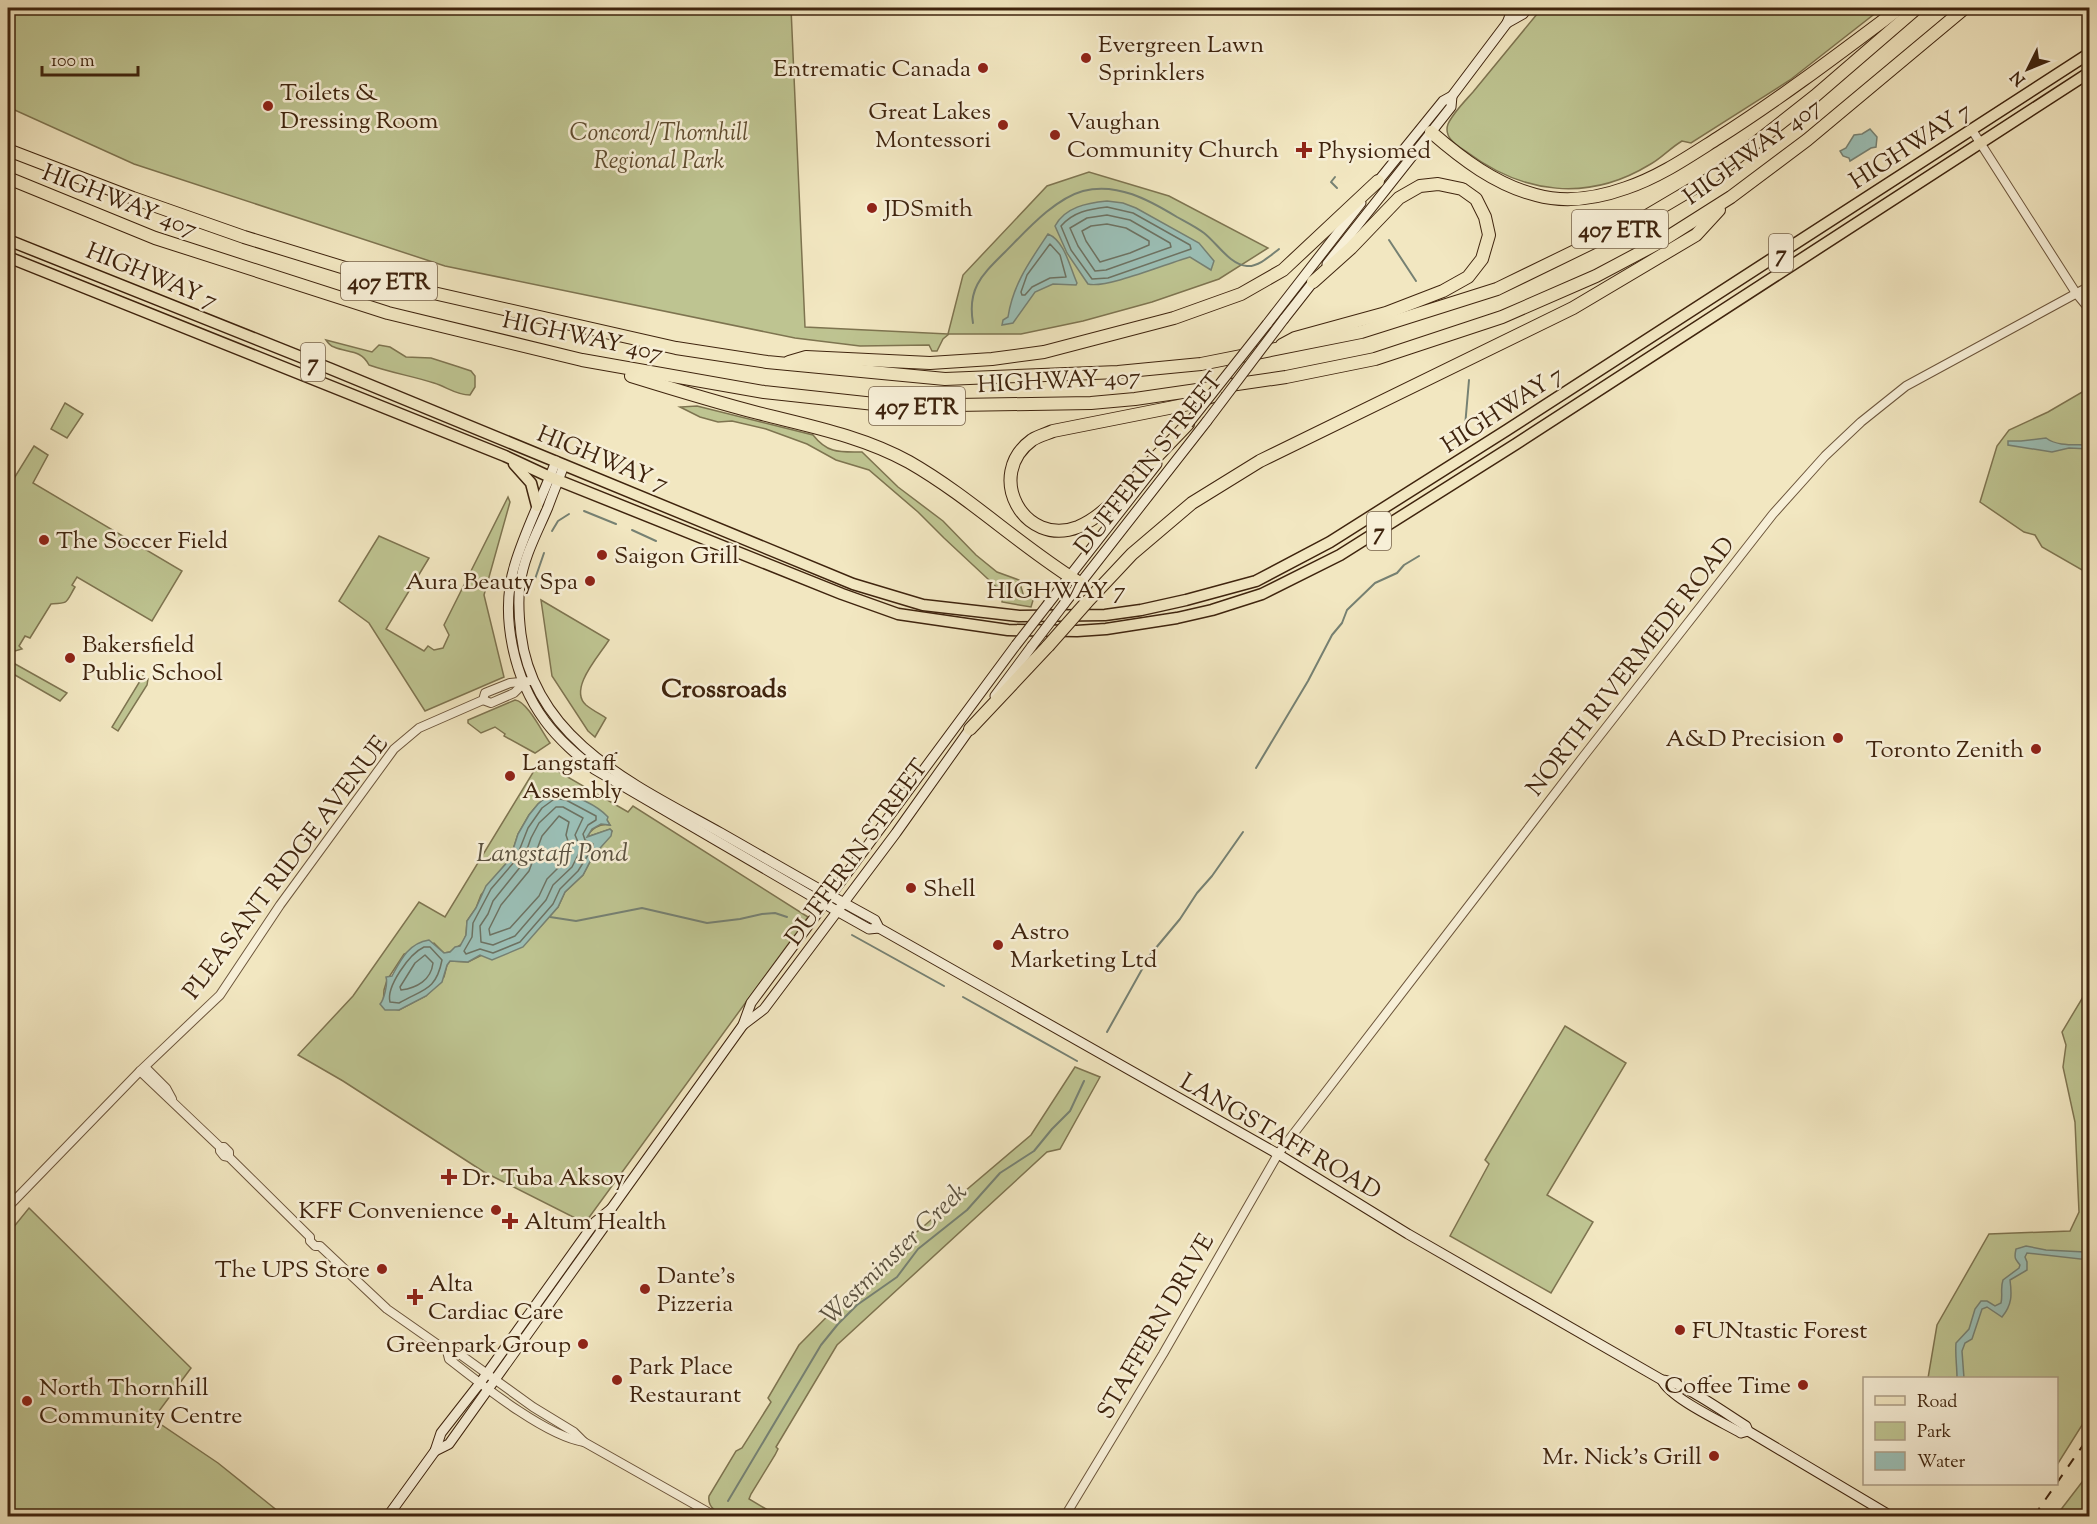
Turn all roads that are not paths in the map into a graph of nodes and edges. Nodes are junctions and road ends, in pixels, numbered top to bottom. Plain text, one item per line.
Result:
1 (1513, 8) edge
2 (1528, 8) edge
3 (1900, 8) edge
4 (1917, 8) edge
5 (1965, 8) edge
6 (1506, 23) junction
7 (2090, 53) edge
8 (2090, 72) edge
9 (1452, 96) junction
10 (1972, 130) junction
11 (1431, 132) junction
12 (1981, 143) junction
13 (8, 150) edge
14 (8, 178) edge
15 (1378, 181) junction
16 (1731, 197) junction
17 (8, 240) edge
18 (8, 257) edge
19 (1313, 282) junction
20 (2090, 286) edge
21 (2076, 293) junction
22 (2090, 310) edge
23 (1270, 352) junction
24 (582, 360) junction
25 (783, 364) junction
26 (1255, 382) junction
27 (1188, 424) junction
28 (504, 456) junction
29 (560, 463) junction
30 (554, 478) junction
31 (537, 506) junction
32 (1068, 575) junction
33 (1080, 583) junction
34 (528, 681) junction
35 (970, 729) junction
36 (827, 899) junction
37 (843, 903) junction
38 (837, 911) junction
39 (879, 928) junction
40 (742, 1025) junction
41 (142, 1069) junction
42 (1278, 1154) junction
43 (8, 1207) edge
44 (611, 1209) junction
45 (447, 1351) junction
46 (487, 1373) junction
47 (496, 1380) junction
48 (480, 1383) junction
49 (489, 1389) junction
50 (584, 1442) junction
51 (435, 1452) junction
52 (388, 1516) edge
53 (715, 1516) edge
54 (1065, 1516) edge
55 (1891, 1516) edge

1 - 6 main road, DUFFERIN STREET
2 - 6 main road, DUFFERIN STREET
3 - 11 highway
4 - 23 highway, HIGHWAY 407 / 407 ETR
5 - 16 highway, HIGHWAY 407 / 407 ETR
6 - 9 main road, DUFFERIN STREET
7 - 10 main road, HIGHWAY 7 / 7
8 - 12 main road, HIGHWAY 7 / 7
9 - 11 main road, DUFFERIN STREET
9 - 15 main road, DUFFERIN STREET
10 - 12 street
10 - 29 main road, HIGHWAY 7 / 7
11 - 19 main road, DUFFERIN STREET
12 - 21 street
12 - 30 main road, HIGHWAY 7 / 7
13 - 25 highway, HIGHWAY 407 / 407 ETR
14 - 24 highway, HIGHWAY 407 / 407 ETR
15 - 25 highway
15 - 27 main road, DUFFERIN STREET, bridge
16 - 26 highway, HIGHWAY 407 / 407 ETR
16 - 35 highway, bridge
17 - 29 main road, HIGHWAY 7 / 7
18 - 28 main road, HIGHWAY 7 / 7
19 - 23 highway
19 - 33 main road, DUFFERIN STREET, bridge
20 - 21 street, NORTH RIVERMEDE ROAD
21 - 22 street
21 - 42 street, NORTH RIVERMEDE ROAD
23 - 25 highway, HIGHWAY 407 / 407 ETR
24 - 26 highway, HIGHWAY 407 / 407 ETR
24 - 32 highway
26 - 27 highway
27 - 32 main road, DUFFERIN STREET
28 - 30 main road, HIGHWAY 7 / 7
28 - 31 main road
29 - 30 main road, LANGSTAFF ROAD
30 - 31 main road, LANGSTAFF ROAD
30 - 34 main road, LANGSTAFF ROAD
31 - 34 main road, LANGSTAFF ROAD
32 - 33 highway
32 - 36 main road, DUFFERIN STREET, bridge
33 - 35 main road, DUFFERIN STREET, bridge
34 - 36 main road, LANGSTAFF ROAD
34 - 41 street, PLEASANT RIDGE AVENUE
35 - 37 main road, DUFFERIN STREET
36 - 37 main road, LANGSTAFF ROAD
36 - 38 main road, LANGSTAFF ROAD
36 - 40 main road, DUFFERIN STREET
37 - 38 main road, DUFFERIN STREET
37 - 39 main road, LANGSTAFF ROAD
38 - 39 main road, LANGSTAFF ROAD
38 - 40 main road, DUFFERIN STREET
39 - 42 main road, LANGSTAFF ROAD
40 - 44 main road, DUFFERIN STREET
41 - 43 street, PLEASANT RIDGE AVENUE
41 - 45 street
42 - 54 street, STAFFERN DRIVE
42 - 55 main road, LANGSTAFF ROAD
44 - 46 main road, DUFFERIN STREET
44 - 47 main road, DUFFERIN STREET
45 - 46 street
45 - 48 street
46 - 47 street
46 - 48 main road, DUFFERIN STREET
47 - 49 main road, DUFFERIN STREET
47 - 50 street
48 - 49 street
48 - 51 main road, DUFFERIN STREET
49 - 50 street
49 - 51 main road, DUFFERIN STREET
50 - 53 street
51 - 52 main road, DUFFERIN STREET

